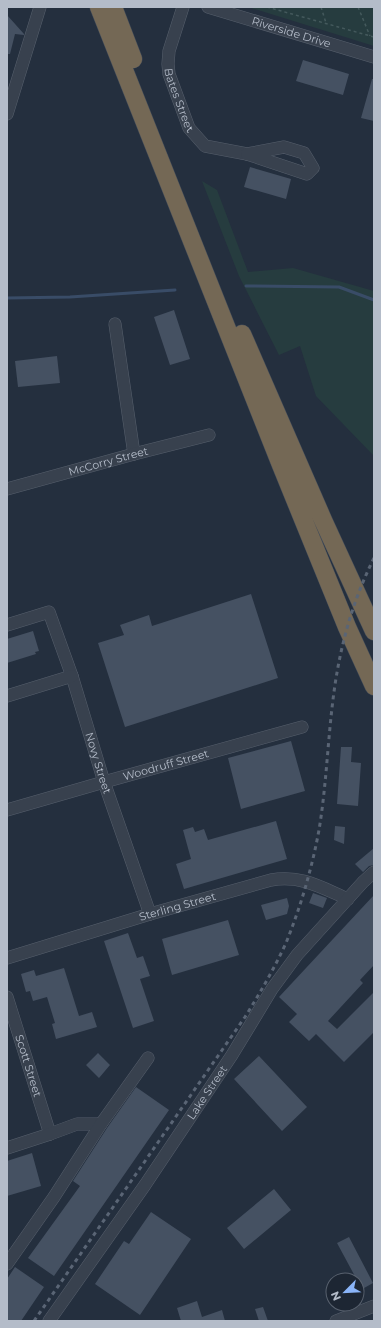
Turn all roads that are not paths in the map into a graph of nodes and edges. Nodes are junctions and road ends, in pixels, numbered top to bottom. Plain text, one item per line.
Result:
1 (40, 7) edge
2 (99, 7) edge
3 (112, 7) edge
4 (183, 7) edge
5 (208, 7) edge
6 (374, 57) edge
7 (7, 114) edge
8 (247, 154) dead end
9 (115, 324) dead end
10 (209, 435) dead end
11 (134, 454) junction
12 (7, 489) edge
13 (7, 625) edge
14 (374, 631) edge
15 (72, 676) junction
16 (374, 686) edge
17 (7, 696) edge
18 (302, 727) dead end
19 (104, 782) junction
20 (7, 810) edge
21 (374, 872) edge
22 (348, 899) junction
23 (150, 914) junction
24 (7, 958) edge
25 (7, 997) edge
26 (148, 1058) dead end
27 (101, 1124) junction
28 (50, 1134) junction
29 (7, 1148) edge
30 (7, 1264) edge
31 (374, 1306) edge
32 (49, 1321) edge
33 (336, 1321) edge

1 - 7 street
2 - 16 highway
3 - 14 highway
4 - 8 street, Bates Street
5 - 6 street, Riverside Drive
9 - 11 street
10 - 11 street, McCorry Street
11 - 12 street, McCorry Street
13 - 15 street, Novy Street
15 - 17 street
15 - 19 street, Novy Street
18 - 19 street, Woodruff Street
19 - 20 street, Woodruff Street
19 - 23 street, Novy Street
21 - 22 street, Lake Street
22 - 23 street, Sterling Street
22 - 32 street, Lake Street
23 - 24 street, Sterling Street
25 - 28 street, Scott Street
26 - 27 street
27 - 28 street
27 - 30 street
28 - 29 street
31 - 33 street

